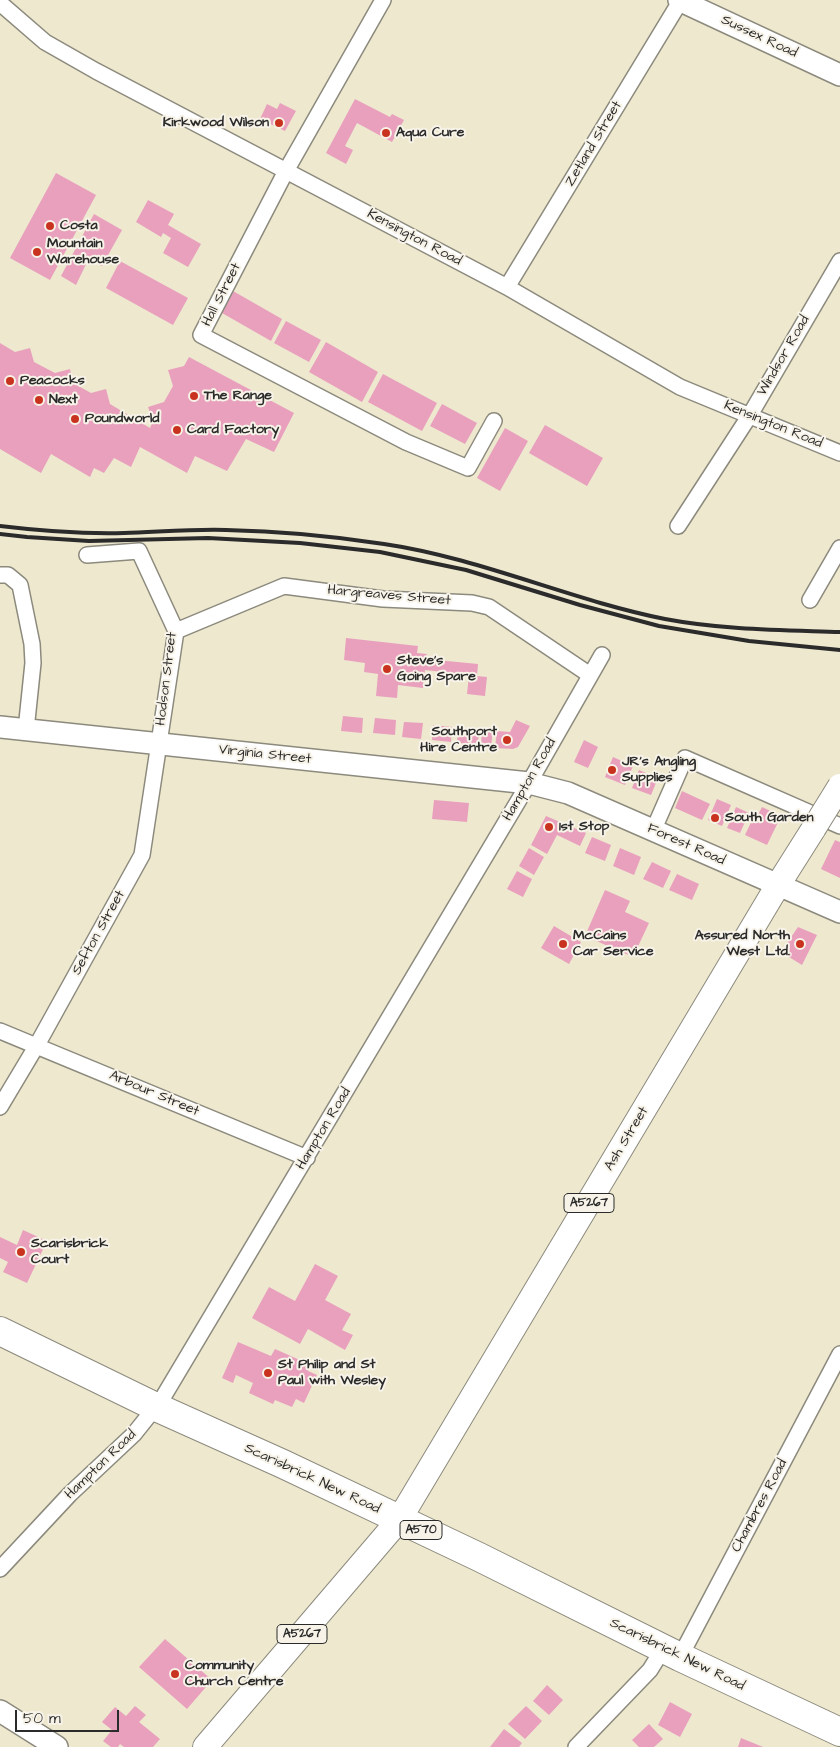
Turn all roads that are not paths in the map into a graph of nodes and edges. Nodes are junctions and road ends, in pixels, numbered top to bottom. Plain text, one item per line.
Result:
1 (383, 0) edge
2 (680, 0) edge
3 (0, 2) edge
4 (840, 75) edge
5 (286, 172) junction
6 (840, 261) edge
7 (507, 287) junction
8 (750, 415) junction
9 (494, 421) dead end
10 (840, 453) edge
11 (678, 526) dead end
12 (840, 548) edge
13 (87, 556) dead end
14 (0, 575) edge
15 (810, 600) dead end
16 (176, 631) junction
17 (602, 655) dead end
18 (590, 675) junction
19 (0, 727) edge
20 (26, 730) junction
21 (159, 745) junction
22 (529, 782) junction
23 (840, 786) edge
24 (840, 826) edge
25 (653, 830) junction
26 (778, 885) junction
27 (840, 912) edge
28 (0, 1030) edge
29 (37, 1045) junction
30 (0, 1107) edge
31 (307, 1158) junction
32 (0, 1331) edge
33 (840, 1354) edge
34 (156, 1407) junction
35 (399, 1520) junction
36 (0, 1569) edge
37 (671, 1653) junction
38 (0, 1711) edge
39 (840, 1732) edge
40 (57, 1747) edge
41 (205, 1747) edge
42 (576, 1747) edge

1 - 5 street, Hall Street
2 - 4 street, Sussex Road
2 - 7 street, Zetland Street
3 - 5 street, Kensington Road
5 - 7 street, Kensington Road
5 - 9 street, Hall Street
6 - 8 street, Windsor Road
7 - 8 street, Kensington Road
8 - 10 street, Kensington Road
8 - 11 street, Windsor Road
12 - 15 street
13 - 16 street, Hodson Street
14 - 20 street
16 - 18 street, Hargreaves Street
16 - 21 street, Hodson Street
17 - 18 street, Hampton Road
18 - 22 street, Hampton Road
19 - 20 street, Virginia Street
20 - 21 street, Virginia Street
21 - 22 street, Virginia Street
21 - 29 street, Sefton Street
22 - 25 street, Forest Road
22 - 31 street, Hampton Road
23 - 26 main road, A5267, bridge
24 - 25 street
25 - 26 street, Forest Road
26 - 27 street, Forest Road
26 - 35 main road, Ash Street / A5267
28 - 29 street, Arbour Street
29 - 30 street, Sefton Street
29 - 31 street, Arbour Street
31 - 34 street, Hampton Road
32 - 34 highway, Scarisbrick New Road / A570
33 - 37 street, Chambres Road
34 - 35 highway, Scarisbrick New Road / A570
34 - 36 street, Hampton Road
35 - 37 highway, Scarisbrick New Road / A570
35 - 41 main road, A5267
37 - 39 highway, Scarisbrick New Road / A570
37 - 42 street, Chambres Road
38 - 40 street

